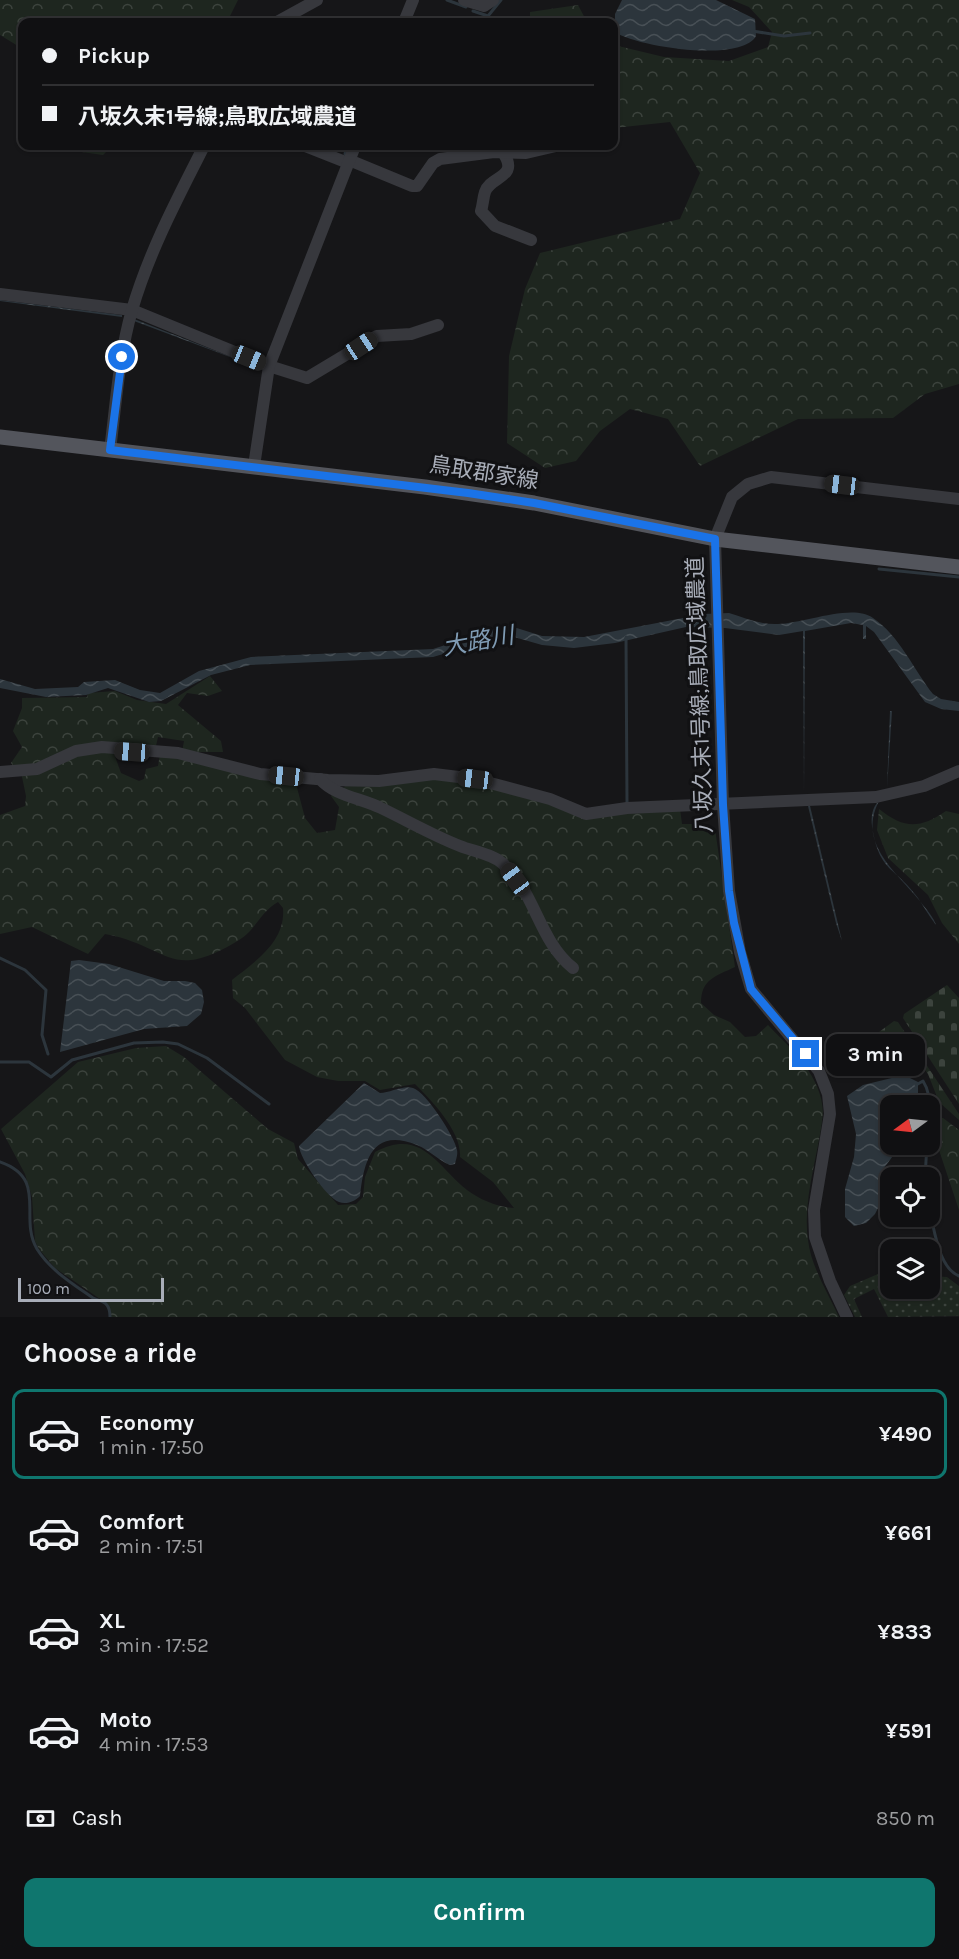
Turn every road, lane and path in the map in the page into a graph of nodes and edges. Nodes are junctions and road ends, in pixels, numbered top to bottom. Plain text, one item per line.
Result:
1 (317, 0) edge
2 (413, 0) edge
3 (464, 0) edge
4 (493, 0) edge
5 (284, 18) edge
6 (406, 18) edge
7 (202, 150) edge
8 (316, 150) edge
9 (353, 150) edge
10 (448, 150) edge
11 (544, 150) edge
12 (504, 154) junction
13 (442, 159) junction
14 (348, 162) junction
15 (531, 240) dead end
16 (0, 294) edge
17 (132, 310) junction
18 (438, 325) dead end
19 (269, 366) junction
20 (0, 437) edge
21 (110, 450) junction
22 (254, 466) junction
23 (959, 499) edge
24 (715, 539) junction
25 (959, 567) edge
26 (959, 771) edge
27 (0, 772) edge
28 (320, 779) junction
29 (723, 805) junction
30 (573, 968) dead end
31 (847, 1317) edge

1 - 5 street
2 - 6 street
3 - 4 street
7 - 17 street
8 - 14 street
9 - 14 street
10 - 13 street
11 - 12 street
12 - 13 street
12 - 15 street
13 - 14 street
14 - 19 street
16 - 17 street
17 - 19 street
17 - 21 street
18 - 19 street
19 - 22 street
20 - 21 main road, 鳥取郡家線
21 - 22 main road, 鳥取郡家線
22 - 24 main road, 鳥取郡家線
23 - 24 street
24 - 25 main road, 鳥取郡家線
24 - 29 street, 八坂久末1号線;鳥取広域農道
26 - 29 street
27 - 28 street
28 - 29 street
28 - 30 street
29 - 31 street, 八坂久末1号線;鳥取広域農道

